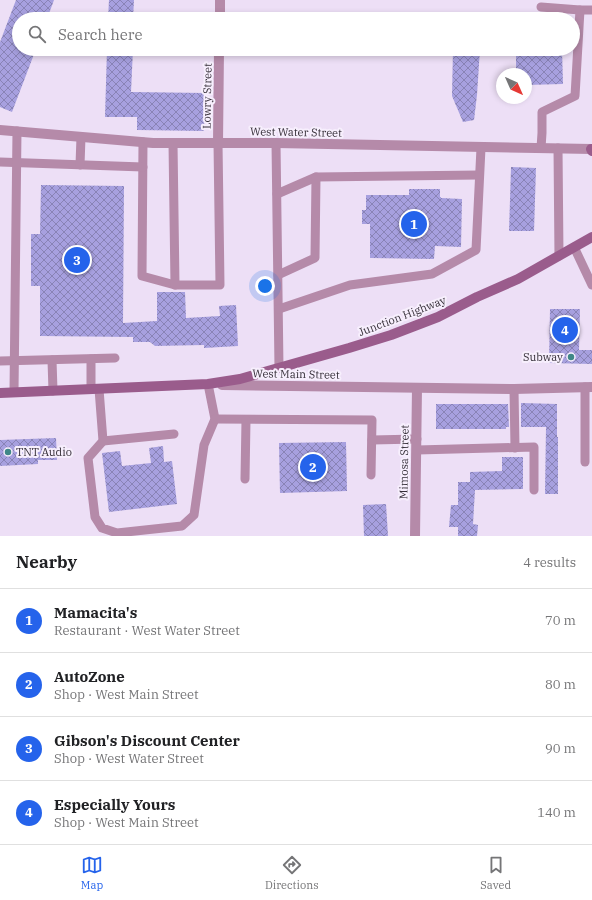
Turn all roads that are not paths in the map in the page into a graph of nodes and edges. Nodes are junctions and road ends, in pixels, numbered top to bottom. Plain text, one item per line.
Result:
1 (220, 0) edge
2 (541, 7) dead end
3 (580, 10) joint
4 (592, 10) edge
5 (220, 12) edge
6 (220, 56) edge
7 (577, 56) edge
8 (0, 130) edge
9 (17, 131) junction
10 (81, 137) junction
11 (143, 142) junction
12 (173, 143) junction
13 (218, 143) junction
14 (276, 143) junction
15 (481, 148) junction
16 (541, 148) junction
17 (558, 148) junction
18 (592, 150) edge
19 (0, 162) edge
20 (17, 163) junction
21 (80, 165) junction
22 (143, 167) junction
23 (479, 175) junction
24 (316, 177) junction
25 (277, 194) junction
26 (592, 237) edge
27 (574, 247) junction
28 (559, 256) junction
29 (278, 275) junction
30 (591, 280) edge
31 (175, 284) junction
32 (279, 309) junction
33 (115, 358) dead end
34 (91, 359) junction
35 (14, 360) junction
36 (52, 360) junction
37 (0, 361) edge
38 (279, 368) junction
39 (208, 384) junction
40 (588, 387) edge
41 (417, 388) junction
42 (514, 388) junction
43 (95, 389) junction
44 (53, 391) junction
45 (14, 392) junction
46 (0, 393) edge
47 (215, 419) junction
48 (246, 420) junction
49 (174, 434) dead end
50 (417, 439) junction
51 (372, 440) junction
52 (103, 441) junction
53 (514, 448) junction
54 (416, 450) junction
55 (585, 462) dead end
56 (371, 475) dead end
57 (245, 479) dead end
58 (534, 490) dead end
59 (415, 536) edge

1 - 5 street
2 - 3 lane
3 - 4 lane
6 - 13 street, Lowry Street
7 - 16 lane
8 - 9 street, West Water Street
9 - 10 street, West Water Street
9 - 20 lane
10 - 11 street, West Water Street
10 - 21 lane
11 - 12 street, West Water Street
11 - 22 lane
12 - 13 street, West Water Street
12 - 31 lane
13 - 14 street, West Water Street
13 - 31 lane
14 - 15 street, West Water Street
14 - 25 lane
15 - 16 street, West Water Street
15 - 23 lane
16 - 17 street, West Water Street
17 - 18 street, West Water Street
17 - 28 lane
19 - 20 lane
20 - 21 lane
20 - 35 lane
21 - 22 lane
22 - 31 lane
23 - 24 lane
23 - 32 lane
24 - 25 lane
24 - 29 lane
25 - 29 lane
26 - 27 main road, Junction Highway
27 - 28 main road, Junction Highway
27 - 30 lane
28 - 38 main road, Junction Highway
29 - 32 lane
32 - 38 lane
33 - 34 lane
34 - 36 lane
34 - 43 lane
35 - 36 lane
35 - 37 lane
35 - 45 lane
36 - 44 lane
38 - 39 main road, Junction Highway
39 - 41 street, West Main Street
39 - 43 main road, West Main Street
39 - 47 lane
40 - 42 street, West Main Street
40 - 55 lane
41 - 42 street, West Main Street
41 - 50 street, Mimosa Street
42 - 53 lane
43 - 44 main road, West Main Street
43 - 52 lane
44 - 45 main road, West Main Street
45 - 46 main road, West Main Street
47 - 48 lane
47 - 52 lane
48 - 51 lane
48 - 57 lane
49 - 52 lane
50 - 51 lane
50 - 54 street, Mimosa Street
51 - 56 lane
53 - 54 lane
53 - 58 lane
54 - 59 street, Mimosa Street

